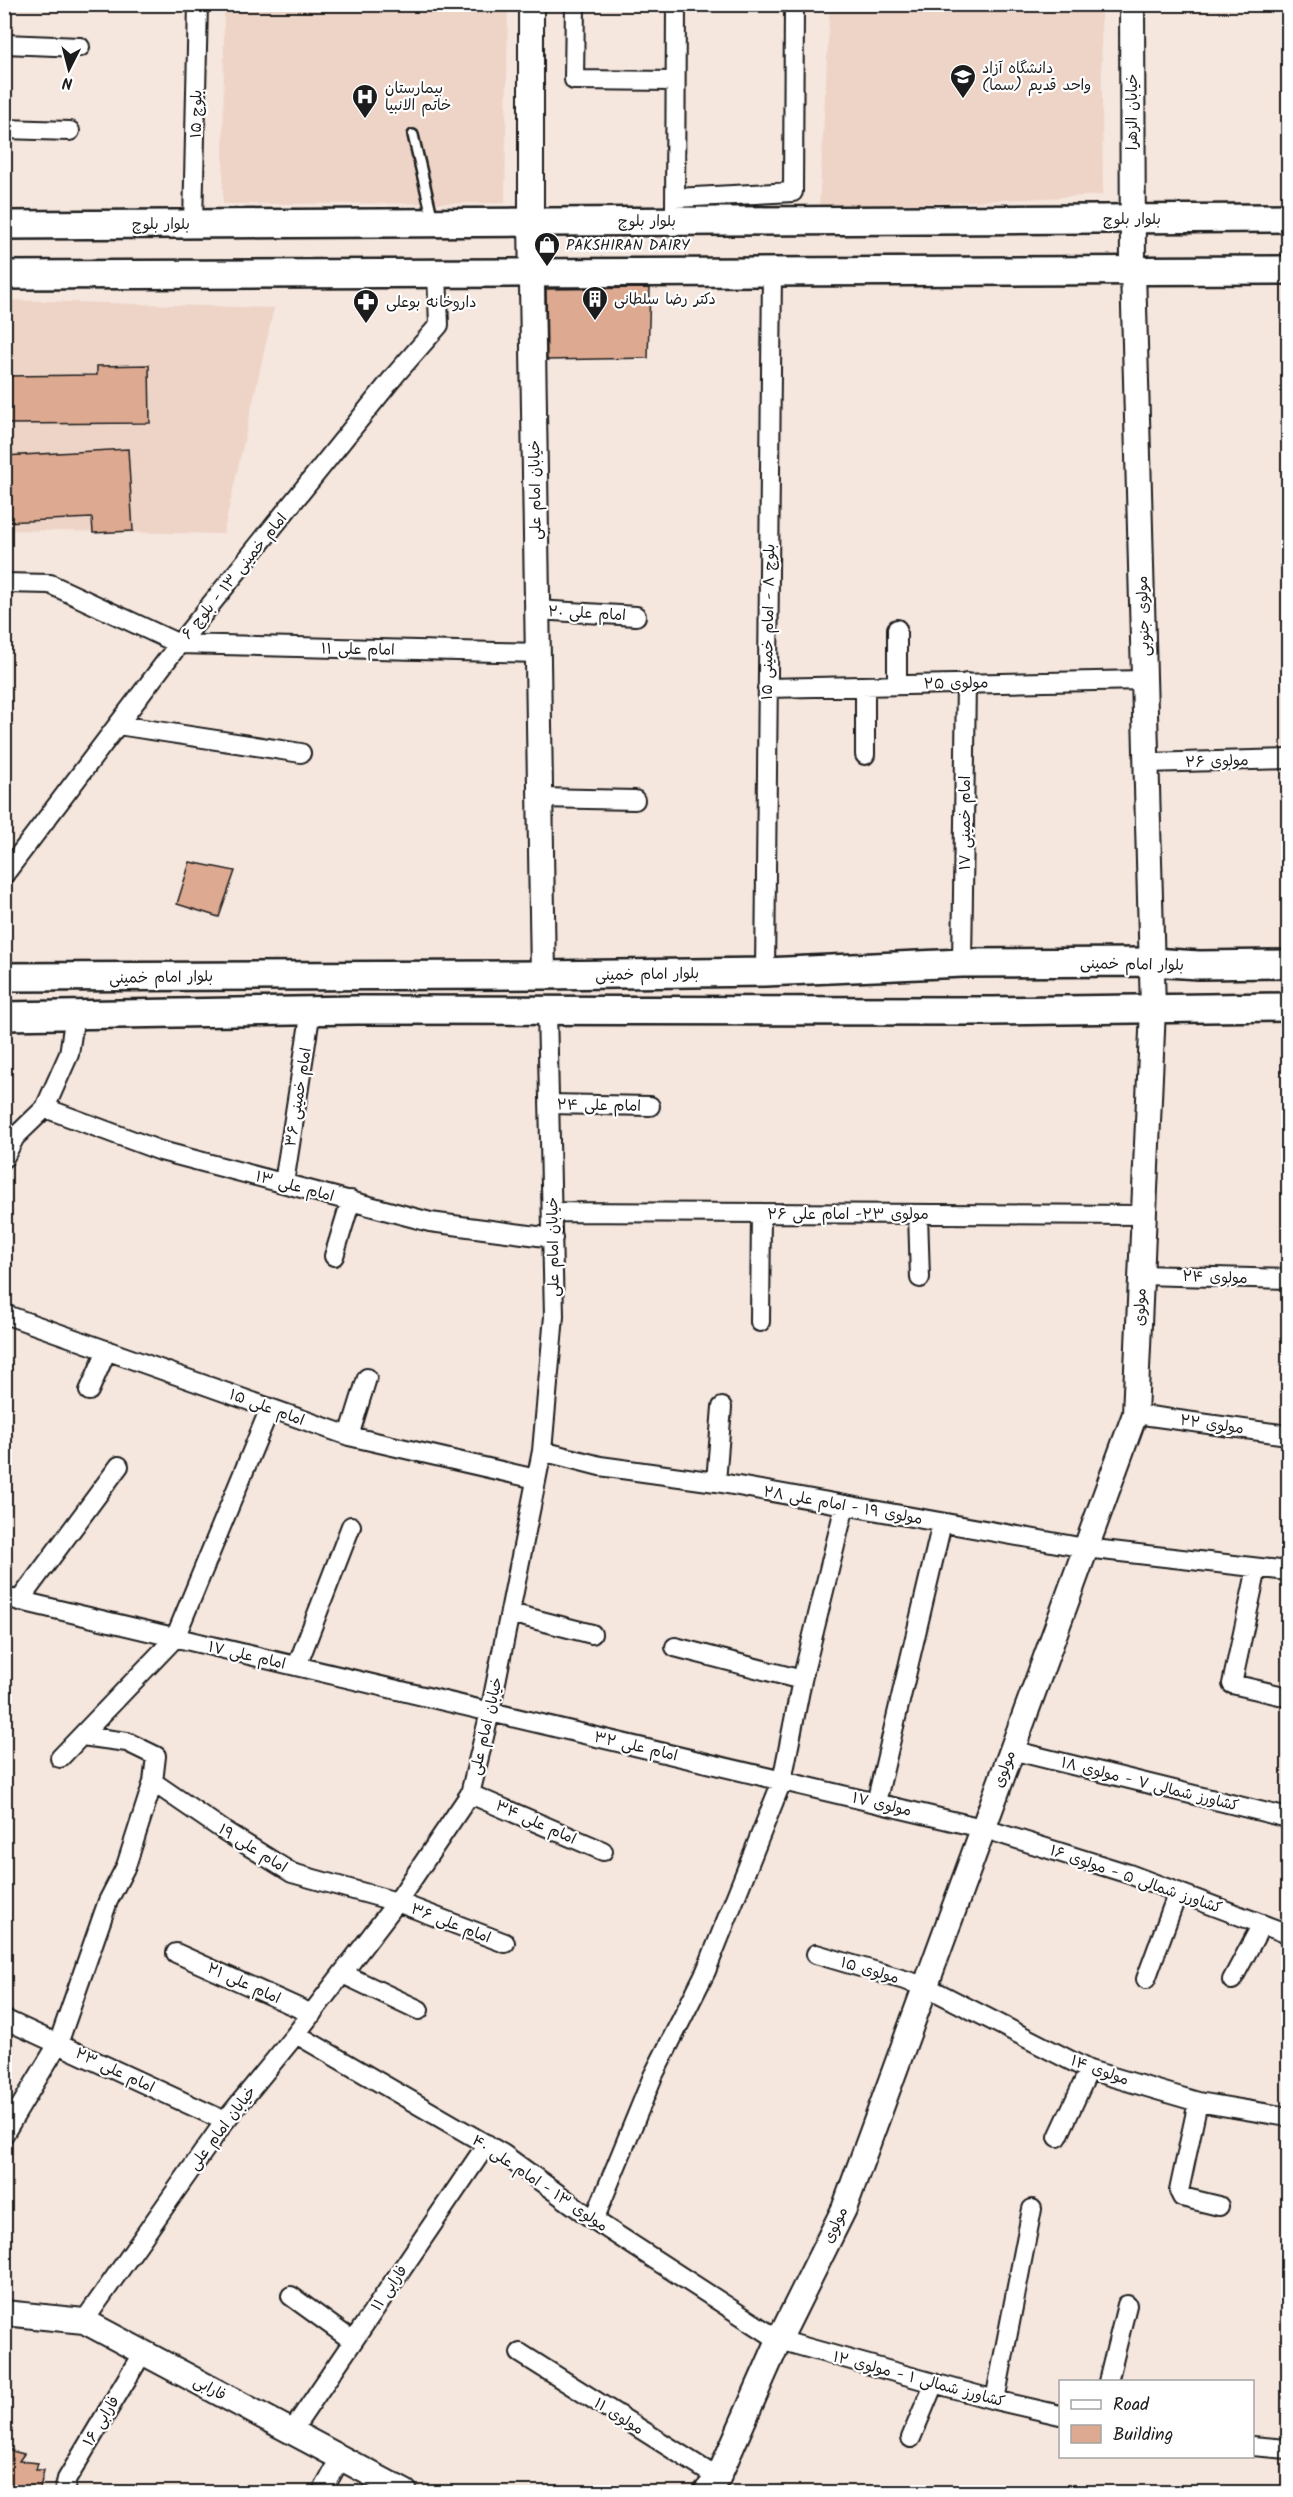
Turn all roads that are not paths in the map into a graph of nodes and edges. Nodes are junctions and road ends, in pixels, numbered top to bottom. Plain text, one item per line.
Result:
1 (198, 4) edge
2 (531, 4) edge
3 (575, 4) edge
4 (675, 4) edge
5 (794, 4) edge
6 (1132, 4) edge
7 (4, 44) edge
8 (80, 47) dead end
9 (675, 81) junction
10 (4, 129) edge
11 (70, 130) dead end
12 (413, 135) dead end
13 (675, 210) junction
14 (1288, 218) edge
15 (1133, 219) junction
16 (531, 222) junction
17 (434, 223) junction
18 (193, 224) junction
19 (4, 225) edge
20 (1133, 270) junction
21 (1288, 270) edge
22 (772, 272) junction
23 (532, 273) junction
24 (437, 274) junction
25 (4, 275) edge
26 (4, 583) edge
27 (537, 610) junction
28 (636, 615) dead end
29 (897, 629) dead end
30 (179, 644) junction
31 (538, 653) junction
32 (1144, 680) junction
33 (966, 683) junction
34 (897, 685) junction
35 (865, 686) junction
36 (767, 687) junction
37 (118, 725) junction
38 (301, 753) dead end
39 (865, 755) dead end
40 (1288, 759) edge
41 (1146, 763) junction
42 (540, 798) junction
43 (635, 800) dead end
44 (4, 874) edge
45 (1151, 962) junction
46 (962, 963) junction
47 (1288, 964) edge
48 (765, 972) junction
49 (543, 975) junction
50 (4, 977) edge
51 (1288, 1007) edge
52 (1153, 1009) junction
53 (547, 1010) junction
54 (311, 1011) junction
55 (75, 1014) junction
56 (4, 1016) edge
57 (549, 1104) junction
58 (650, 1106) dead end
59 (45, 1108) junction
60 (10, 1134) edge
61 (4, 1158) edge
62 (284, 1183) junction
63 (351, 1200) junction
64 (552, 1212) junction
65 (761, 1213) junction
66 (918, 1214) junction
67 (1144, 1215) junction
68 (553, 1238) junction
69 (334, 1256) dead end
70 (1141, 1275) junction
71 (920, 1278) dead end
72 (1288, 1279) edge
73 (4, 1314) edge
74 (760, 1322) dead end
75 (107, 1350) junction
76 (367, 1378) dead end
77 (89, 1391) dead end
78 (722, 1407) dead end
79 (270, 1408) junction
80 (1135, 1414) junction
81 (1288, 1435) edge
82 (349, 1436) junction
83 (542, 1451) junction
84 (119, 1466) dead end
85 (536, 1479) junction
86 (716, 1482) junction
87 (845, 1505) junction
88 (942, 1523) junction
89 (351, 1526) dead end
90 (1085, 1548) junction
91 (1257, 1568) junction
92 (1288, 1571) edge
93 (12, 1599) edge
94 (510, 1613) junction
95 (592, 1634) dead end
96 (175, 1638) junction
97 (675, 1647) dead end
98 (297, 1666) junction
99 (802, 1680) junction
100 (1288, 1697) edge
101 (490, 1712) junction
102 (82, 1736) junction
103 (1011, 1750) junction
104 (60, 1758) dead end
105 (782, 1781) junction
106 (153, 1782) junction
107 (470, 1794) junction
108 (876, 1803) junction
109 (1288, 1818) edge
110 (982, 1828) junction
111 (603, 1851) dead end
112 (1178, 1892) junction
113 (397, 1902) junction
114 (1262, 1924) junction
115 (1288, 1934) edge
116 (505, 1943) dead end
117 (176, 1953) dead end
118 (816, 1954) dead end
119 (343, 1974) junction
120 (1146, 1979) dead end
121 (1232, 1980) dead end
122 (925, 1986) junction
123 (419, 2010) dead end
124 (312, 2014) junction
125 (4, 2019) edge
126 (296, 2034) junction
127 (58, 2044) junction
128 (1089, 2070) junction
129 (1198, 2102) junction
130 (1288, 2117) edge
131 (225, 2121) junction
132 (4, 2134) edge
133 (1058, 2137) dead end
134 (487, 2144) junction
135 (1219, 2206) dead end
136 (1032, 2209) dead end
137 (594, 2220) junction
138 (291, 2296) dead end
139 (1127, 2304) dead end
140 (4, 2313) edge
141 (84, 2320) junction
142 (779, 2340) junction
143 (353, 2341) junction
144 (143, 2352) junction
145 (520, 2354) dead end
146 (1108, 2380) edge
147 (934, 2384) junction
148 (995, 2400) junction
149 (1059, 2415) edge
150 (291, 2431) junction
151 (911, 2438) dead end
152 (1254, 2446) edge
153 (1288, 2449) edge
154 (341, 2458) junction
155 (712, 2485) edge
156 (64, 2493) edge
157 (322, 2493) edge
158 (405, 2493) edge

1 - 18 street, بلوچ ۱۵
2 - 16 street, خیابان امام علی
3 - 9 street
4 - 9 street
5 - 13 street
6 - 15 street, خیابان الزهرا
7 - 8 street
9 - 13 street
10 - 11 street
12 - 17 lane
13 - 15 main road, بلوار بلوچ
13 - 16 main road, بلوار بلوچ
14 - 15 main road, بلوار بلوچ
15 - 20 street, خیابان الزهرا
16 - 17 main road, بلوار بلوچ
16 - 23 street, خیابان امام علی
17 - 18 main road, بلوار بلوچ
18 - 19 main road, بلوار بلوچ
20 - 21 main road
20 - 22 main road
20 - 32 street, مولوی جنوبی
22 - 23 main road
22 - 36 street, بلوچ ۸ - امام خمینی ۱۵
23 - 24 main road
23 - 27 street, خیابان امام علی
24 - 25 main road
24 - 30 street, امام خمینی ۱۳ - بلوچ ۶
26 - 30 street
27 - 28 street, امام علی ۲۰
27 - 31 street, خیابان امام علی
29 - 34 street
30 - 31 street, امام علی ۱۱
30 - 37 street, امام خمینی ۱۳ - بلوچ ۶
31 - 42 street, خیابان امام علی
32 - 33 street, مولوی ۲۵
32 - 41 street, مولوی جنوبی
33 - 34 street, مولوی ۲۵
33 - 46 street, امام خمینی ۱۷
34 - 35 street, مولوی ۲۵
35 - 36 street, مولوی ۲۵
35 - 39 street
36 - 48 street, بلوچ ۸ - امام خمینی ۱۵
37 - 38 street
37 - 44 street, امام خمینی ۱۳ - بلوچ ۶
40 - 41 street, مولوی ۲۶
41 - 45 street, مولوی جنوبی
42 - 43 street
42 - 49 street, خیابان امام علی
45 - 46 main road, بلوار امام خمینی
45 - 47 main road, بلوار امام خمینی
45 - 52 street, مولوی جنوبی
46 - 48 main road, بلوار امام خمینی
48 - 49 main road, بلوار امام خمینی
49 - 50 main road, بلوار امام خمینی
49 - 53 main road
51 - 52 main road
52 - 53 main road
52 - 67 street, مولوی
53 - 54 main road
53 - 57 street, خیابان امام علی
54 - 55 main road
54 - 62 street, امام خمینی ۳۶
55 - 56 main road
55 - 59 street
57 - 58 street, امام علی ۲۴
57 - 64 street, خیابان امام علی
59 - 60 street
59 - 62 street, امام علی ۱۳
60 - 61 street
62 - 63 street, امام علی ۱۳
63 - 68 street, امام علی ۱۳
63 - 69 street
64 - 65 street, مولوی ۲۳- امام علی ۲۶
64 - 68 street, خیابان امام علی
65 - 66 street, مولوی ۲۳- امام علی ۲۶
65 - 74 street
66 - 67 street, مولوی ۲۳- امام علی ۲۶
66 - 71 street
67 - 70 street, مولوی
68 - 83 street, خیابان امام علی
70 - 72 street, مولوی ۲۴
70 - 80 street, مولوی
73 - 75 street, امام علی ۱۵
75 - 77 street
75 - 79 street, امام علی ۱۵
76 - 82 street
78 - 86 street
79 - 82 street, امام علی ۱۵
79 - 96 street
80 - 81 street, مولوی ۲۲
80 - 90 street, مولوی
82 - 85 street, امام علی ۱۵
83 - 85 street, خیابان امام علی
83 - 86 street, مولوی ۱۹ - امام علی ۲۸
84 - 93 street
85 - 94 street, خیابان امام علی
86 - 87 street, مولوی ۱۹ - امام علی ۲۸
87 - 88 street, مولوی ۱۹ - امام علی ۲۸
87 - 99 street
88 - 90 street, مولوی ۱۹ - امام علی ۲۸
88 - 108 street
89 - 98 street
90 - 91 street, مولوی ۱۹ - امام علی ۲۸
90 - 103 street, مولوی
91 - 92 street, مولوی ۱۹ - امام علی ۲۸
91 - 100 street
93 - 96 street, امام علی ۱۷
94 - 95 street
94 - 101 street, خیابان امام علی
96 - 98 street, امام علی ۱۷
96 - 102 street
97 - 99 street
98 - 101 street, امام علی ۱۷
99 - 105 street
101 - 105 street, امام علی ۳۲
101 - 107 street, خیابان امام علی
102 - 104 street
102 - 106 street
103 - 109 street, کشاورز شمالی ۷ - مولوی ۱۸
103 - 110 street, مولوی
105 - 108 street, مولوی ۱۷
105 - 137 street
106 - 113 street, امام علی ۱۹
106 - 127 street
107 - 111 street, امام علی ۳۴
107 - 113 street, خیابان امام علی
108 - 110 street, مولوی ۱۷
110 - 112 street, کشاورز شمالی ۵ - مولوی ۱۶
110 - 122 street, مولوی
112 - 114 street, کشاورز شمالی ۵ - مولوی ۱۶
112 - 120 street
113 - 116 street, امام علی ۳۶
113 - 119 street, خیابان امام علی
114 - 115 street, کشاورز شمالی ۵ - مولوی ۱۶
114 - 121 street
117 - 124 street, امام علی ۲۱
118 - 122 street, مولوی ۱۵
119 - 123 street
119 - 124 street, خیابان امام علی
122 - 128 street, مولوی ۱۴
122 - 142 street, مولوی
124 - 126 street, خیابان امام علی
125 - 127 street, امام علی ۲۳
126 - 131 street, خیابان امام علی
126 - 134 street, مولوی ۱۳ - امام علی ۴۰
127 - 131 street, امام علی ۲۳
127 - 132 street
128 - 129 street, مولوی ۱۴
128 - 133 street
129 - 130 street, مولوی ۱۴
129 - 135 street
131 - 141 street, خیابان امام علی
134 - 137 street, مولوی ۱۳ - امام علی ۴۰
134 - 143 street, فارابی ۱۱
136 - 148 street
137 - 142 street, مولوی ۱۳ - امام علی ۴۰
138 - 143 street
139 - 146 street
140 - 141 street, فارابی
141 - 144 street, فارابی
142 - 147 street, کشاورز شمالی ۱ - مولوی ۱۲
142 - 155 street, مولوی
143 - 150 street, فارابی ۱۱
144 - 150 street, فارابی
144 - 156 street, فارابی ۱۶
145 - 155 street, مولوی ۱۱
147 - 148 street, کشاورز شمالی ۱ - مولوی ۱۲
147 - 151 street
148 - 149 street, کشاورز شمالی ۱ - مولوی ۱۲
150 - 154 street, فارابی
152 - 153 street
154 - 157 street
154 - 158 street, فارابی

